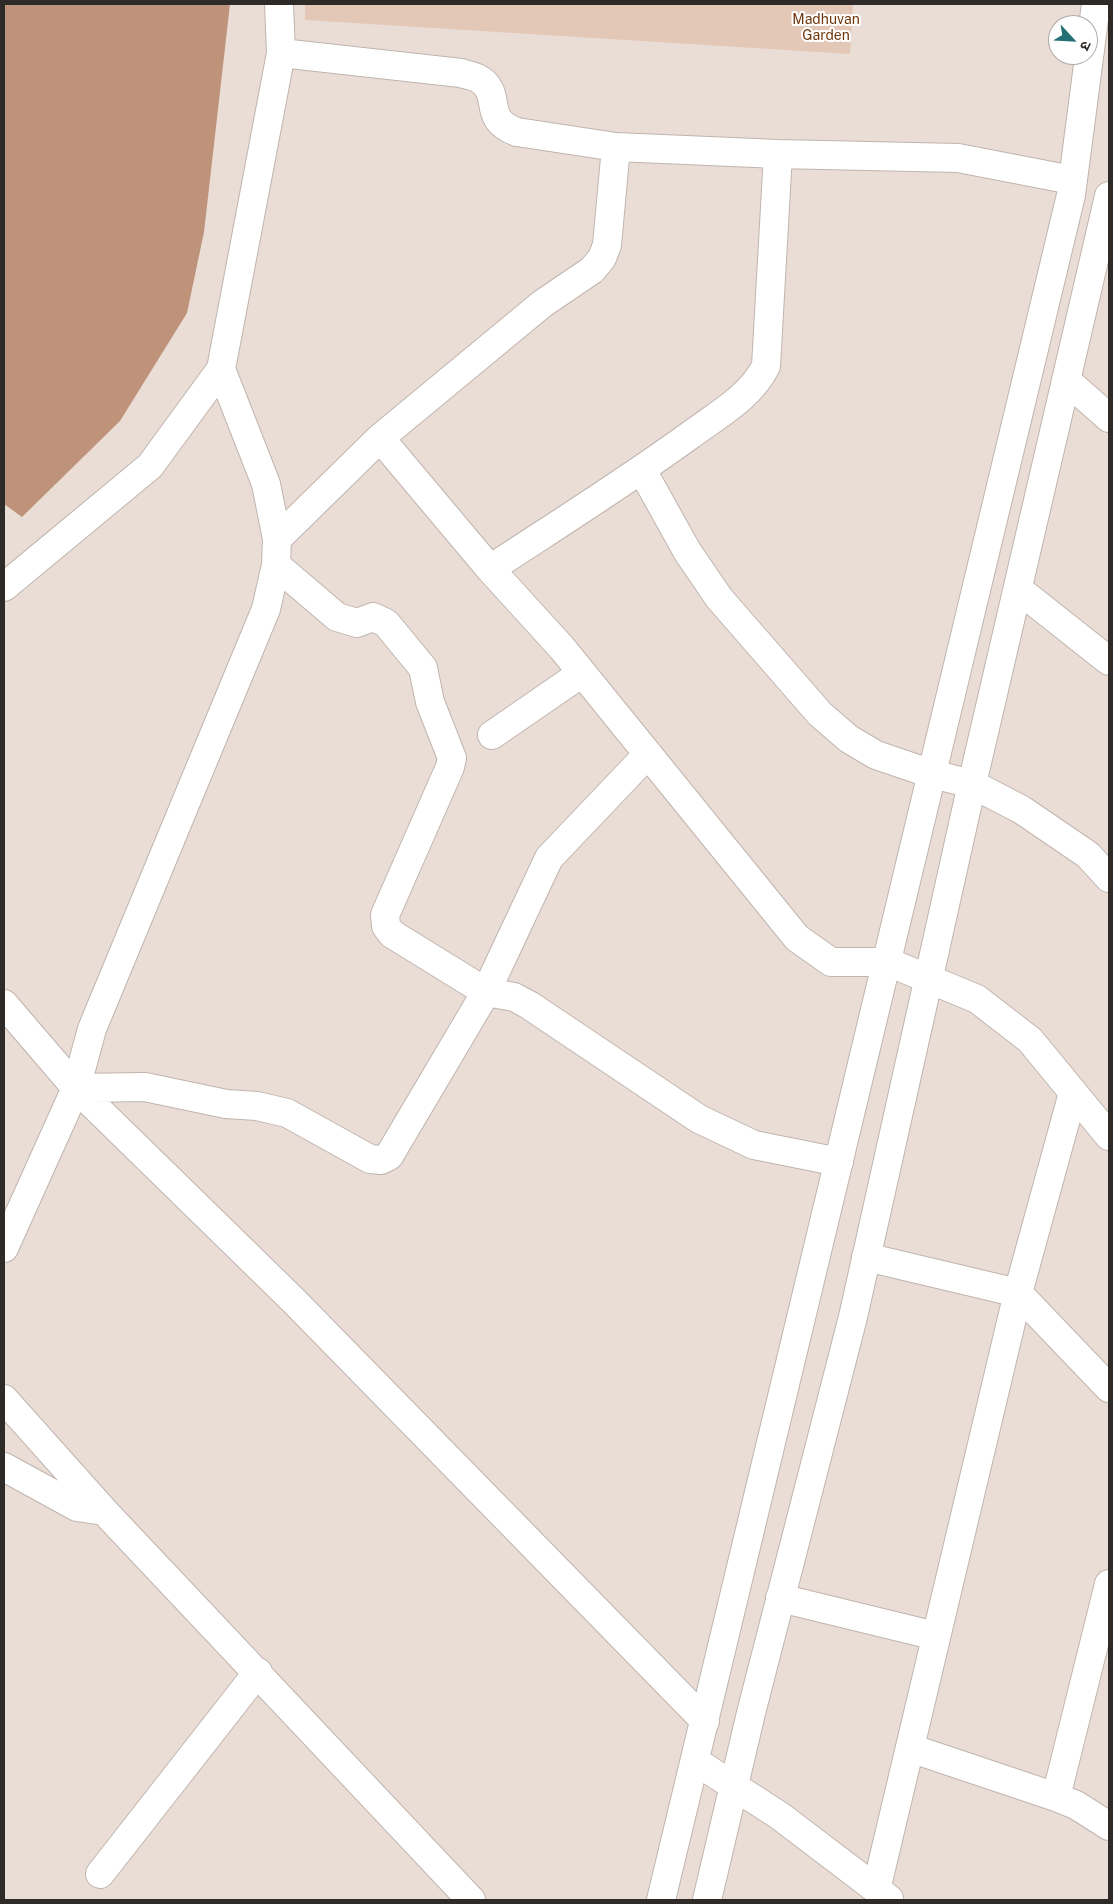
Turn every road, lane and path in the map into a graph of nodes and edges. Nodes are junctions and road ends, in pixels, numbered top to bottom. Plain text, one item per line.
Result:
1 (279, 4) edge
2 (1096, 4) edge
3 (280, 53) junction
4 (616, 147) junction
5 (778, 154) junction
6 (1072, 180) junction
7 (1109, 196) edge
8 (221, 369) junction
9 (1066, 380) junction
10 (1109, 418) edge
11 (380, 438) junction
12 (642, 470) junction
13 (276, 552) junction
14 (490, 568) junction
15 (4, 587) edge
16 (1018, 589) junction
17 (1109, 661) edge
18 (582, 673) junction
19 (492, 735) dead end
20 (648, 754) junction
21 (932, 774) junction
22 (972, 784) junction
23 (1109, 878) edge
24 (888, 962) junction
25 (928, 980) junction
26 (486, 992) junction
27 (4, 1004) edge
28 (76, 1088) junction
29 (1073, 1092) junction
30 (1109, 1136) edge
31 (839, 1162) junction
32 (5, 1237) edge
33 (866, 1256) junction
34 (1018, 1293) junction
35 (1109, 1388) edge
36 (4, 1399) edge
37 (4, 1467) edge
38 (104, 1511) junction
39 (1109, 1584) edge
40 (780, 1598) junction
41 (936, 1636) junction
42 (258, 1672) junction
43 (705, 1721) junction
44 (910, 1748) junction
45 (695, 1762) junction
46 (735, 1787) junction
47 (1056, 1797) junction
48 (1109, 1826) edge
49 (100, 1874) dead end
50 (883, 1895) edge
51 (471, 1900) edge
52 (661, 1900) edge
53 (707, 1900) edge

1 - 3 street
2 - 6 street
3 - 4 street
3 - 8 street
4 - 5 street
4 - 11 street
5 - 6 street
5 - 12 street
6 - 21 street
7 - 9 street
8 - 13 street
8 - 15 street
9 - 10 street
9 - 16 street
11 - 13 street
11 - 14 street
12 - 14 street
12 - 21 street
13 - 26 street
13 - 28 street
14 - 18 street
16 - 17 street
16 - 22 street
18 - 19 street
18 - 20 street
20 - 24 street
20 - 26 street
21 - 22 street
21 - 24 street
22 - 23 street
22 - 25 street
24 - 25 street
24 - 31 street
25 - 29 street
25 - 33 street
26 - 28 street
26 - 31 street
27 - 28 street
28 - 32 street
28 - 43 street
29 - 30 street
29 - 34 street
31 - 43 street
33 - 34 street
33 - 40 street
34 - 35 street
34 - 41 street
36 - 38 street
37 - 38 street
38 - 42 street
39 - 47 street
40 - 41 street
40 - 46 street
41 - 44 street
42 - 49 street
42 - 51 street
43 - 45 street
44 - 47 street
44 - 50 street
45 - 46 street
45 - 52 street
46 - 50 street
46 - 53 street
47 - 48 street

